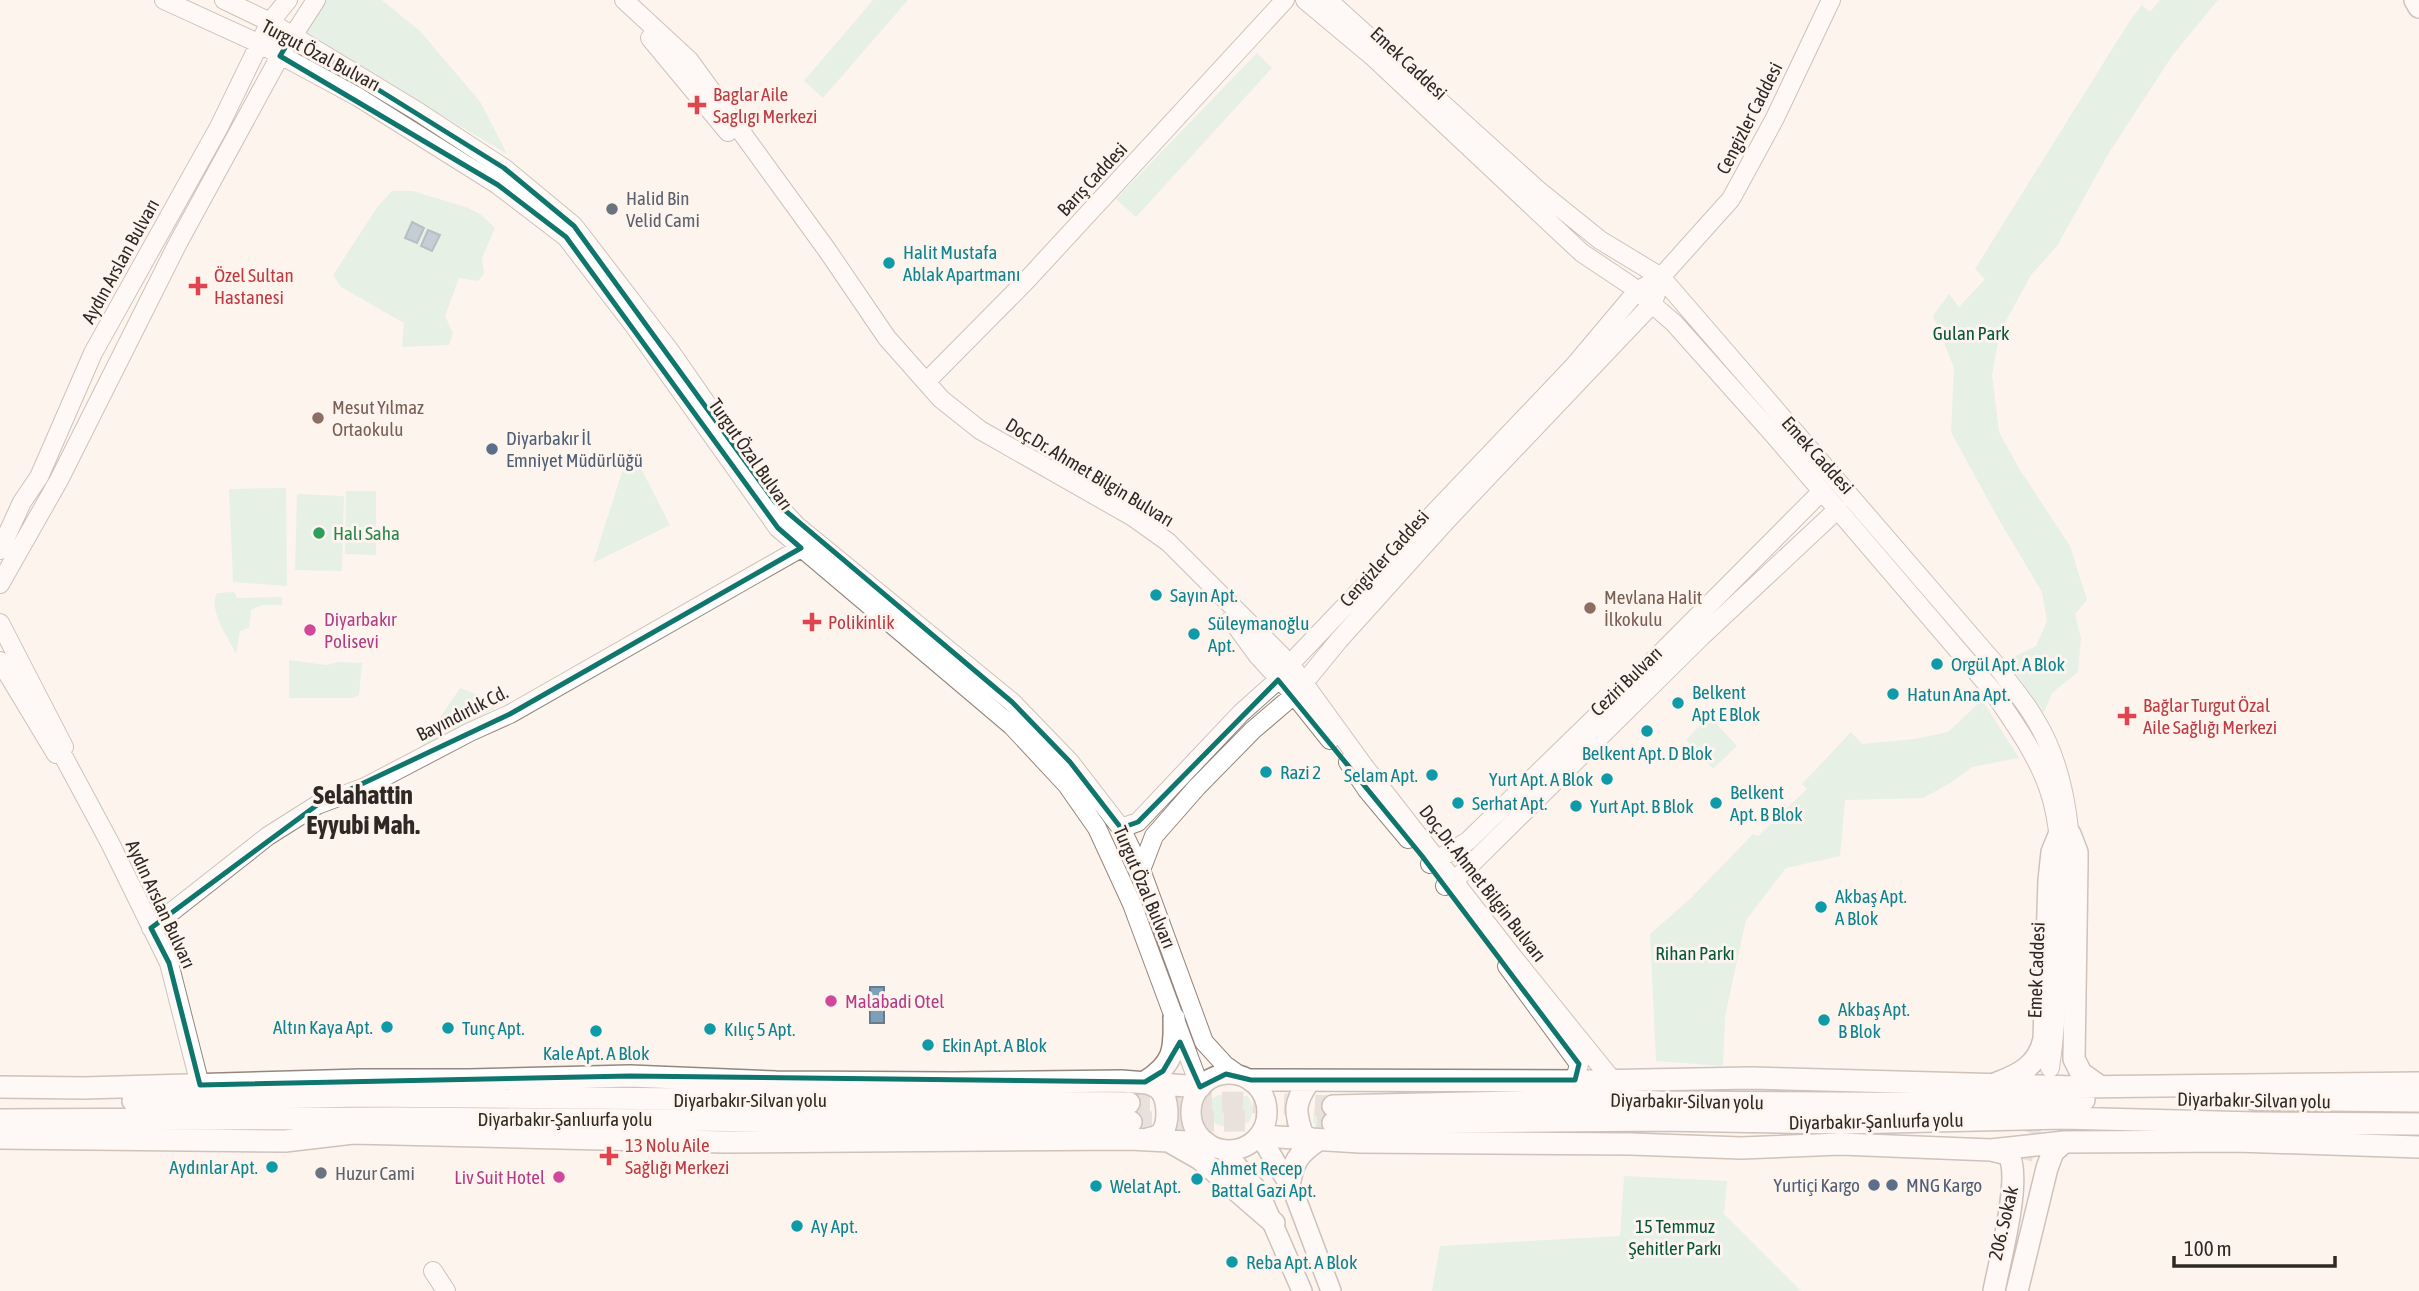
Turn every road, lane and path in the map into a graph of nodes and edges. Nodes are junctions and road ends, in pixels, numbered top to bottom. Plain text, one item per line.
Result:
1 (164, 0) edge
2 (225, 0) edge
3 (288, 0) edge
4 (316, 0) edge
5 (609, 0) edge
6 (624, 0) edge
7 (1284, 0) edge
8 (1305, 0) edge
9 (1328, 0) edge
10 (1831, 0) edge
11 (2415, 0) edge
12 (2419, 7) edge
13 (270, 22) junction
14 (292, 36) junction
15 (260, 44) junction
16 (280, 56) junction
17 (1661, 277) junction
18 (1637, 291) junction
19 (1653, 303) junction
20 (926, 383) junction
21 (1822, 491) junction
22 (1838, 509) junction
23 (801, 548) junction
24 (0, 550) edge
25 (0, 584) edge
26 (0, 623) edge
27 (0, 662) edge
28 (1290, 664) junction
29 (1278, 680) junction
30 (1299, 690) junction
31 (60, 750) junction
32 (1121, 828) junction
33 (2064, 834) junction
34 (1434, 863) junction
35 (1142, 870) junction
36 (1450, 883) junction
37 (151, 928) junction
38 (1174, 1018) junction
39 (2054, 1069) dead end
40 (1245, 1077) junction
41 (555, 1078) junction
42 (1575, 1080) junction
43 (1309, 1081) junction
44 (1613, 1081) junction
45 (1145, 1082) junction
46 (1853, 1082) junction
47 (2419, 1083) edge
48 (2298, 1084) junction
49 (1990, 1086) junction
50 (1200, 1087) junction
51 (2101, 1087) junction
52 (1, 1091) edge
53 (202, 1092) junction
54 (2419, 1096) edge
55 (724, 1100) junction
56 (2419, 1101) edge
57 (1660, 1102) junction
58 (1130, 1112) joint
59 (1333, 1114) joint
60 (595, 1119) junction
61 (0, 1120) edge
62 (159, 1121) junction
63 (712, 1121) junction
64 (1610, 1121) junction
65 (2419, 1125) edge
66 (1259, 1136) junction
67 (2419, 1136) edge
68 (0, 1138) edge
69 (549, 1138) junction
70 (1147, 1139) junction
71 (97, 1140) junction
72 (805, 1140) junction
73 (1317, 1141) junction
74 (2064, 1142) junction
75 (1172, 1143) junction
76 (1841, 1144) junction
77 (2326, 1144) junction
78 (1215, 1147) junction
79 (2419, 1147) edge
80 (1991, 1150) junction
81 (1289, 1185) junction
82 (1274, 1223) junction
83 (433, 1271) dead end
84 (446, 1291) edge
85 (1302, 1291) edge
86 (1331, 1291) edge
87 (1994, 1291) edge
88 (2001, 1291) edge
89 (2009, 1291) edge
90 (2017, 1291) edge

1 - 15 street, Turgut Özal Bulvarı
2 - 13 street, Turgut Özal Bulvarı
3 - 13 street, Aydın Arslan Bulvarı
4 - 14 street
5 - 29 street, Doç.Dr. Ahmet Bilgin Bulvarı
6 - 20 street, Doç.Dr. Ahmet Bilgin Bulvarı
7 - 20 street, Barış Caddesi
8 - 18 street, Emek Caddesi
9 - 17 street, Emek Caddesi
10 - 17 street, Cengizler Caddesi
11 - 12 highway
13 - 14 street, Turgut Özal Bulvarı
13 - 15 street, Aydın Arslan Bulvarı
14 - 16 street
14 - 32 street, Turgut Özal Bulvarı
15 - 16 street, Turgut Özal Bulvarı
15 - 24 street, Aydın Arslan Bulvarı
16 - 23 street, Turgut Özal Bulvarı
16 - 25 street
17 - 18 street, Cengizler Caddesi
17 - 19 street, Cengizler Caddesi
17 - 33 street, Emek Caddesi
18 - 19 street, Emek Caddesi
18 - 28 street, Cengizler Caddesi
19 - 21 street, Emek Caddesi
19 - 30 street, Cengizler Caddesi
20 - 28 street, Doç.Dr. Ahmet Bilgin Bulvarı
21 - 22 street, Emek Caddesi
21 - 34 street, Ceziri Bulvarı
22 - 33 street, Emek Caddesi
22 - 36 street, Ceziri Bulvarı
23 - 37 street, Bayındırlık Cd.
23 - 38 street, Turgut Özal Bulvarı
26 - 31 street
27 - 31 street, Aydın Arslan Bulvarı
28 - 29 street, Cengizler Caddesi
28 - 30 street, Doç.Dr. Ahmet Bilgin Bulvarı
29 - 30 street, Doç.Dr. Ahmet Bilgin Bulvarı
29 - 32 street, Cengizler Caddesi
30 - 34 street, Doç.Dr. Ahmet Bilgin Bulvarı
30 - 35 street, Cengizler Caddesi
31 - 37 street, Aydın Arslan Bulvarı
32 - 35 street, Turgut Özal Bulvarı
33 - 39 street, Emek Caddesi
33 - 49 highway
33 - 51 highway
34 - 36 street, Doç.Dr. Ahmet Bilgin Bulvarı
35 - 40 street, Turgut Özal Bulvarı
36 - 42 street, Doç.Dr. Ahmet Bilgin Bulvarı
36 - 44 street, Doç.Dr. Ahmet Bilgin Bulvarı
37 - 53 street, Aydın Arslan Bulvarı
38 - 45 highway
38 - 50 street, Turgut Özal Bulvarı
40 - 43 highway
40 - 50 main road
40 - 66 main road
41 - 45 highway
41 - 53 highway
41 - 55 highway
42 - 43 highway
42 - 44 highway
43 - 73 highway
44 - 46 highway
45 - 50 highway
45 - 70 highway
46 - 49 highway
46 - 57 highway
47 - 48 highway
48 - 51 highway
48 - 54 highway
49 - 51 highway
50 - 78 main road
52 - 53 highway
52 - 53 highway
53 - 55 highway, Diyarbakır-Silvan yolu
55 - 58 highway, Diyarbakır-Silvan yolu
56 - 57 highway, Diyarbakır-Silvan yolu
57 - 59 highway, Diyarbakır-Silvan yolu
58 - 63 highway, Diyarbakır-Şanlıurfa yolu
59 - 64 highway, Diyarbakır-Şanlıurfa yolu
60 - 62 highway, Diyarbakır-Şanlıurfa yolu
60 - 63 highway, Diyarbakır-Şanlıurfa yolu
60 - 69 street
61 - 62 highway, Diyarbakır-Şanlıurfa yolu
62 - 71 street
63 - 72 street
64 - 65 highway, Diyarbakır-Şanlıurfa yolu
64 - 76 highway
66 - 73 highway
66 - 78 main road
66 - 81 main road
67 - 77 highway
68 - 71 highway
69 - 71 highway
69 - 72 highway
70 - 72 highway
70 - 75 highway
73 - 76 highway
73 - 81 highway
74 - 77 highway
74 - 80 highway
74 - 90 highway
75 - 78 highway
75 - 82 highway
76 - 80 highway
77 - 79 highway
78 - 82 main road
80 - 87 highway
81 - 86 main road
82 - 85 main road
83 - 84 street
88 - 89 street, 206. Sokak

